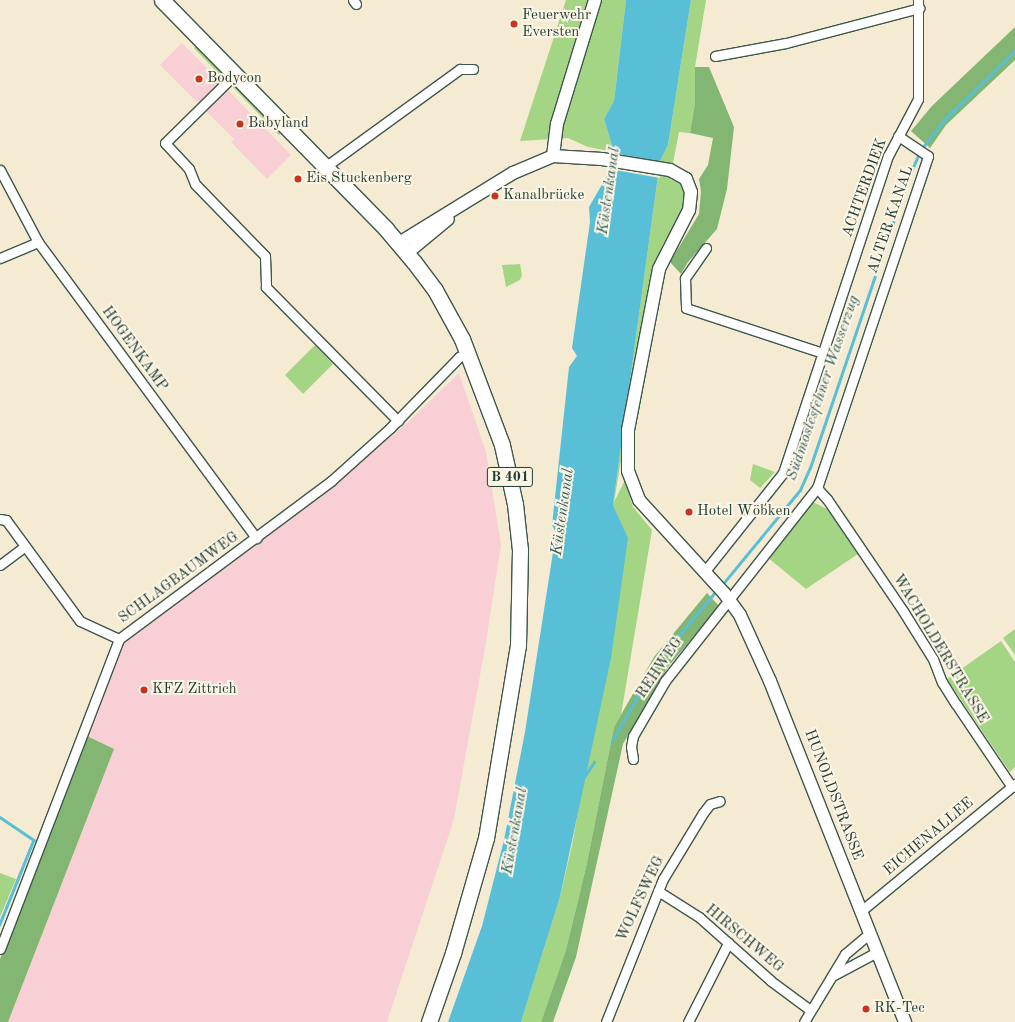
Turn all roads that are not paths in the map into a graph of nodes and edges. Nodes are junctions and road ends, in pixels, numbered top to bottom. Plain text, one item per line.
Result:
1 (162, 0) edge
2 (595, 0) edge
3 (918, 4) edge
4 (715, 56) dead end
5 (473, 69) dead end
6 (235, 74) junction
7 (898, 136) junction
8 (552, 156) junction
9 (325, 167) junction
10 (0, 170) edge
11 (38, 242) junction
12 (403, 248) junction
13 (706, 248) dead end
14 (0, 258) edge
15 (468, 352) junction
16 (823, 353) junction
17 (398, 421) junction
18 (817, 488) junction
19 (0, 519) edge
20 (256, 538) junction
21 (25, 546) junction
22 (0, 565) edge
23 (705, 571) junction
24 (721, 590) junction
25 (119, 639) junction
26 (633, 759) dead end
27 (1013, 785) edge
28 (720, 801) dead end
29 (658, 891) junction
30 (861, 911) junction
31 (870, 932) junction
32 (728, 943) junction
33 (0, 949) edge
34 (877, 952) junction
35 (831, 976) junction
36 (810, 1010) junction
37 (429, 1022) edge
38 (606, 1022) edge
39 (688, 1022) edge
40 (804, 1022) edge
41 (905, 1022) edge

1 - 6 main road, B 401
2 - 8 street
3 - 4 street, ACHTERDIEK
3 - 7 street, ACHTERDIEK
5 - 9 street
6 - 9 main road, B 401
6 - 17 street
7 - 16 street, ACHTERDIEK
7 - 18 street, ALTER KANAL
8 - 12 street
8 - 23 street, HUNOLDSTRASSE
9 - 12 main road, B 401
10 - 11 street, HOGENKAMP
11 - 14 street
11 - 20 street, HOGENKAMP
12 - 15 main road, B 401
13 - 16 street
15 - 17 street, SCHLAGBAUMWEG
15 - 37 main road, B 401
16 - 23 street, ACHTERDIEK
17 - 20 street, SCHLAGBAUMWEG
18 - 24 street, ALTER KANAL
18 - 27 street, WACHOLDERSTRASSE
19 - 21 street
20 - 25 street, SCHLAGBAUMWEG
21 - 22 street
21 - 25 street
23 - 24 street, HUNOLDSTRASSE
24 - 26 street, REHWEG
24 - 30 street, HUNOLDSTRASSE
25 - 33 street, SCHLAGBAUMWEG
27 - 30 street, EICHENALLEE
28 - 29 street, WOLFSWEG
29 - 32 street, HIRSCHWEG
29 - 38 street, WOLFSWEG
30 - 31 street, HUNOLDSTRASSE
31 - 34 street, HUNOLDSTRASSE
31 - 35 street
32 - 36 street, HIRSCHWEG
32 - 39 street
34 - 35 street
34 - 41 street, HUNOLDSTRASSE
35 - 36 street
36 - 40 street

